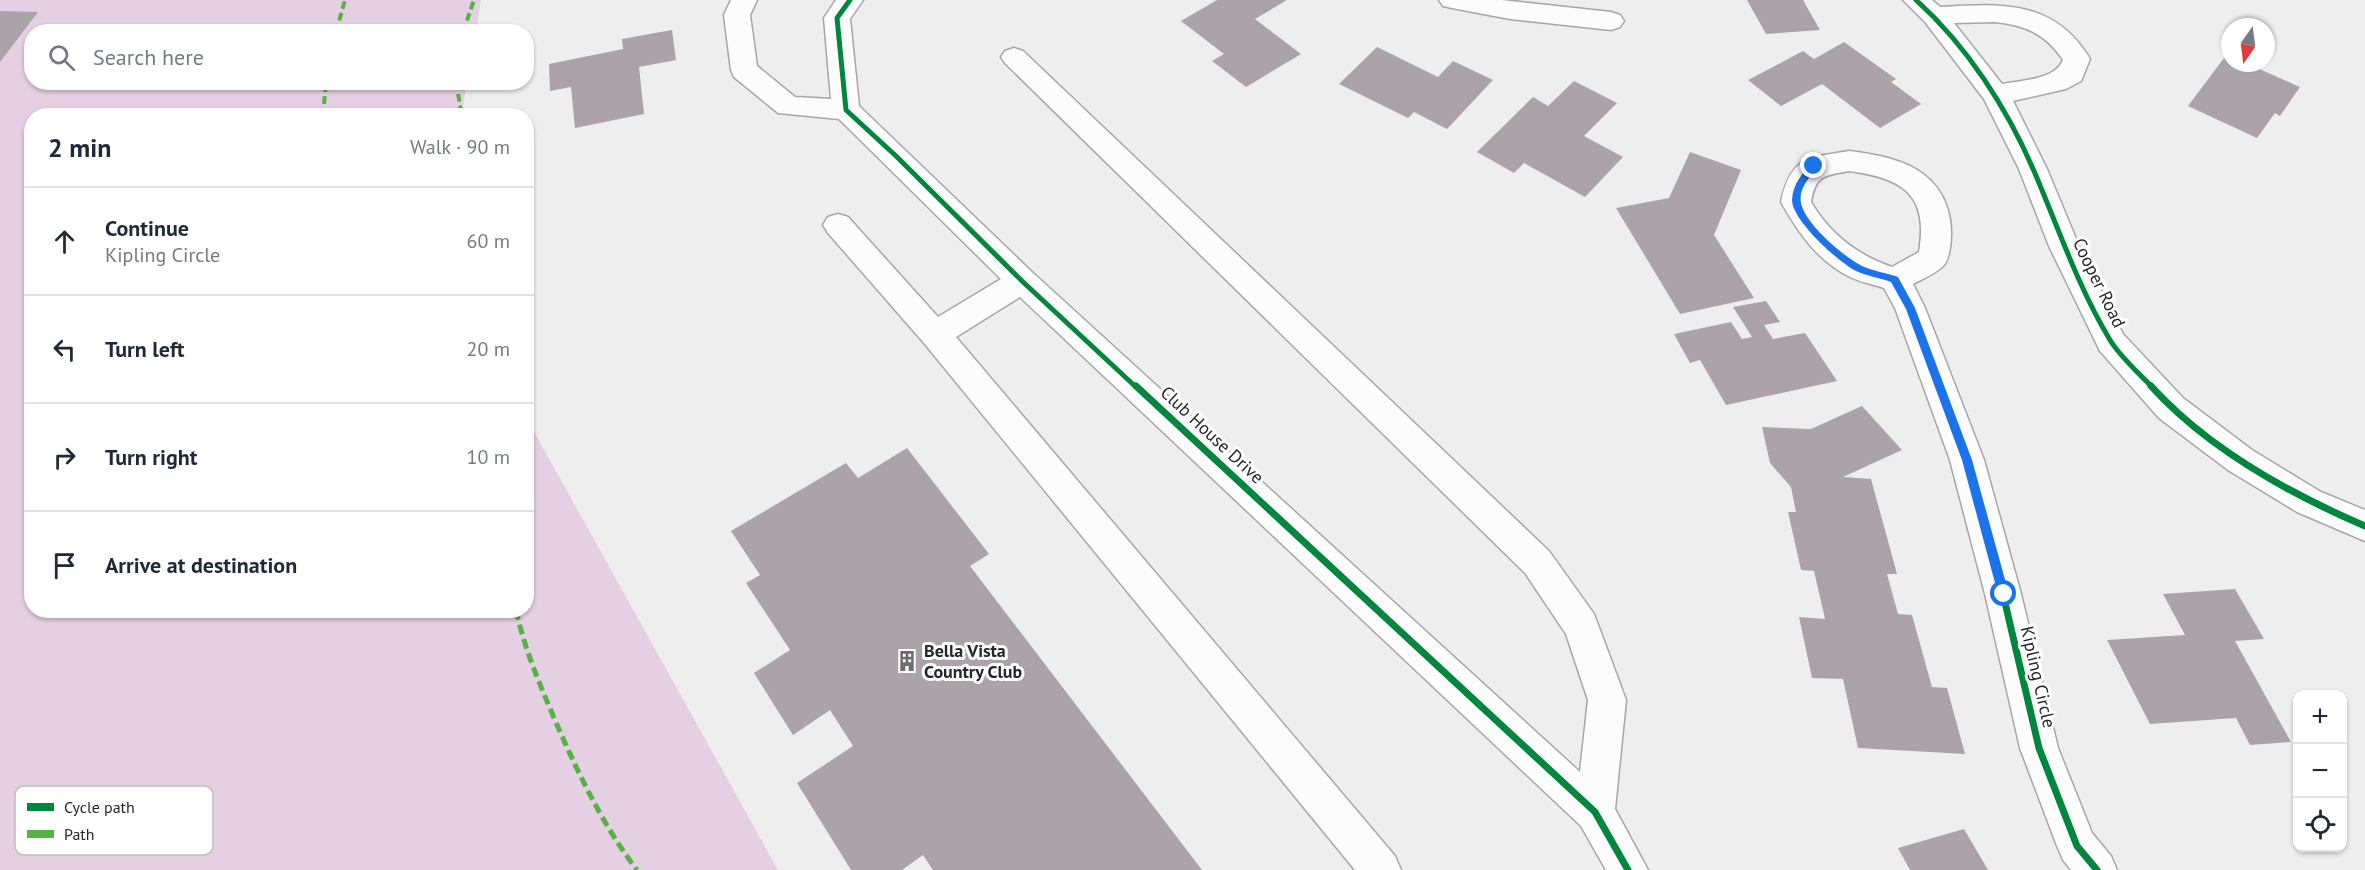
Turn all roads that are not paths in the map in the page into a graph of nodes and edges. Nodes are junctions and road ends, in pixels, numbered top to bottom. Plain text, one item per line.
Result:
1 (744, 0) edge
2 (850, 0) edge
3 (1452, 0) edge
4 (1925, 8) edge
5 (1611, 21) dead end
6 (1014, 57) dead end
7 (1996, 95) junction
8 (846, 110) junction
9 (838, 225) dead end
10 (1895, 280) junction
11 (1022, 281) junction
12 (935, 334) junction
13 (2365, 526) edge
14 (1595, 812) junction
15 (1381, 870) edge
16 (1628, 870) edge
17 (2097, 870) edge

1 - 8 street
2 - 8 street
3 - 5 street
4 - 7 street, Cooper Road
4 - 7 street
6 - 14 street
7 - 13 street, Cooper Road
8 - 11 street, Club House Drive
9 - 12 street
10 - 10 street
10 - 17 street, Kipling Circle
11 - 12 street
11 - 14 street, Club House Drive
12 - 15 street
14 - 16 street, Club House Drive

